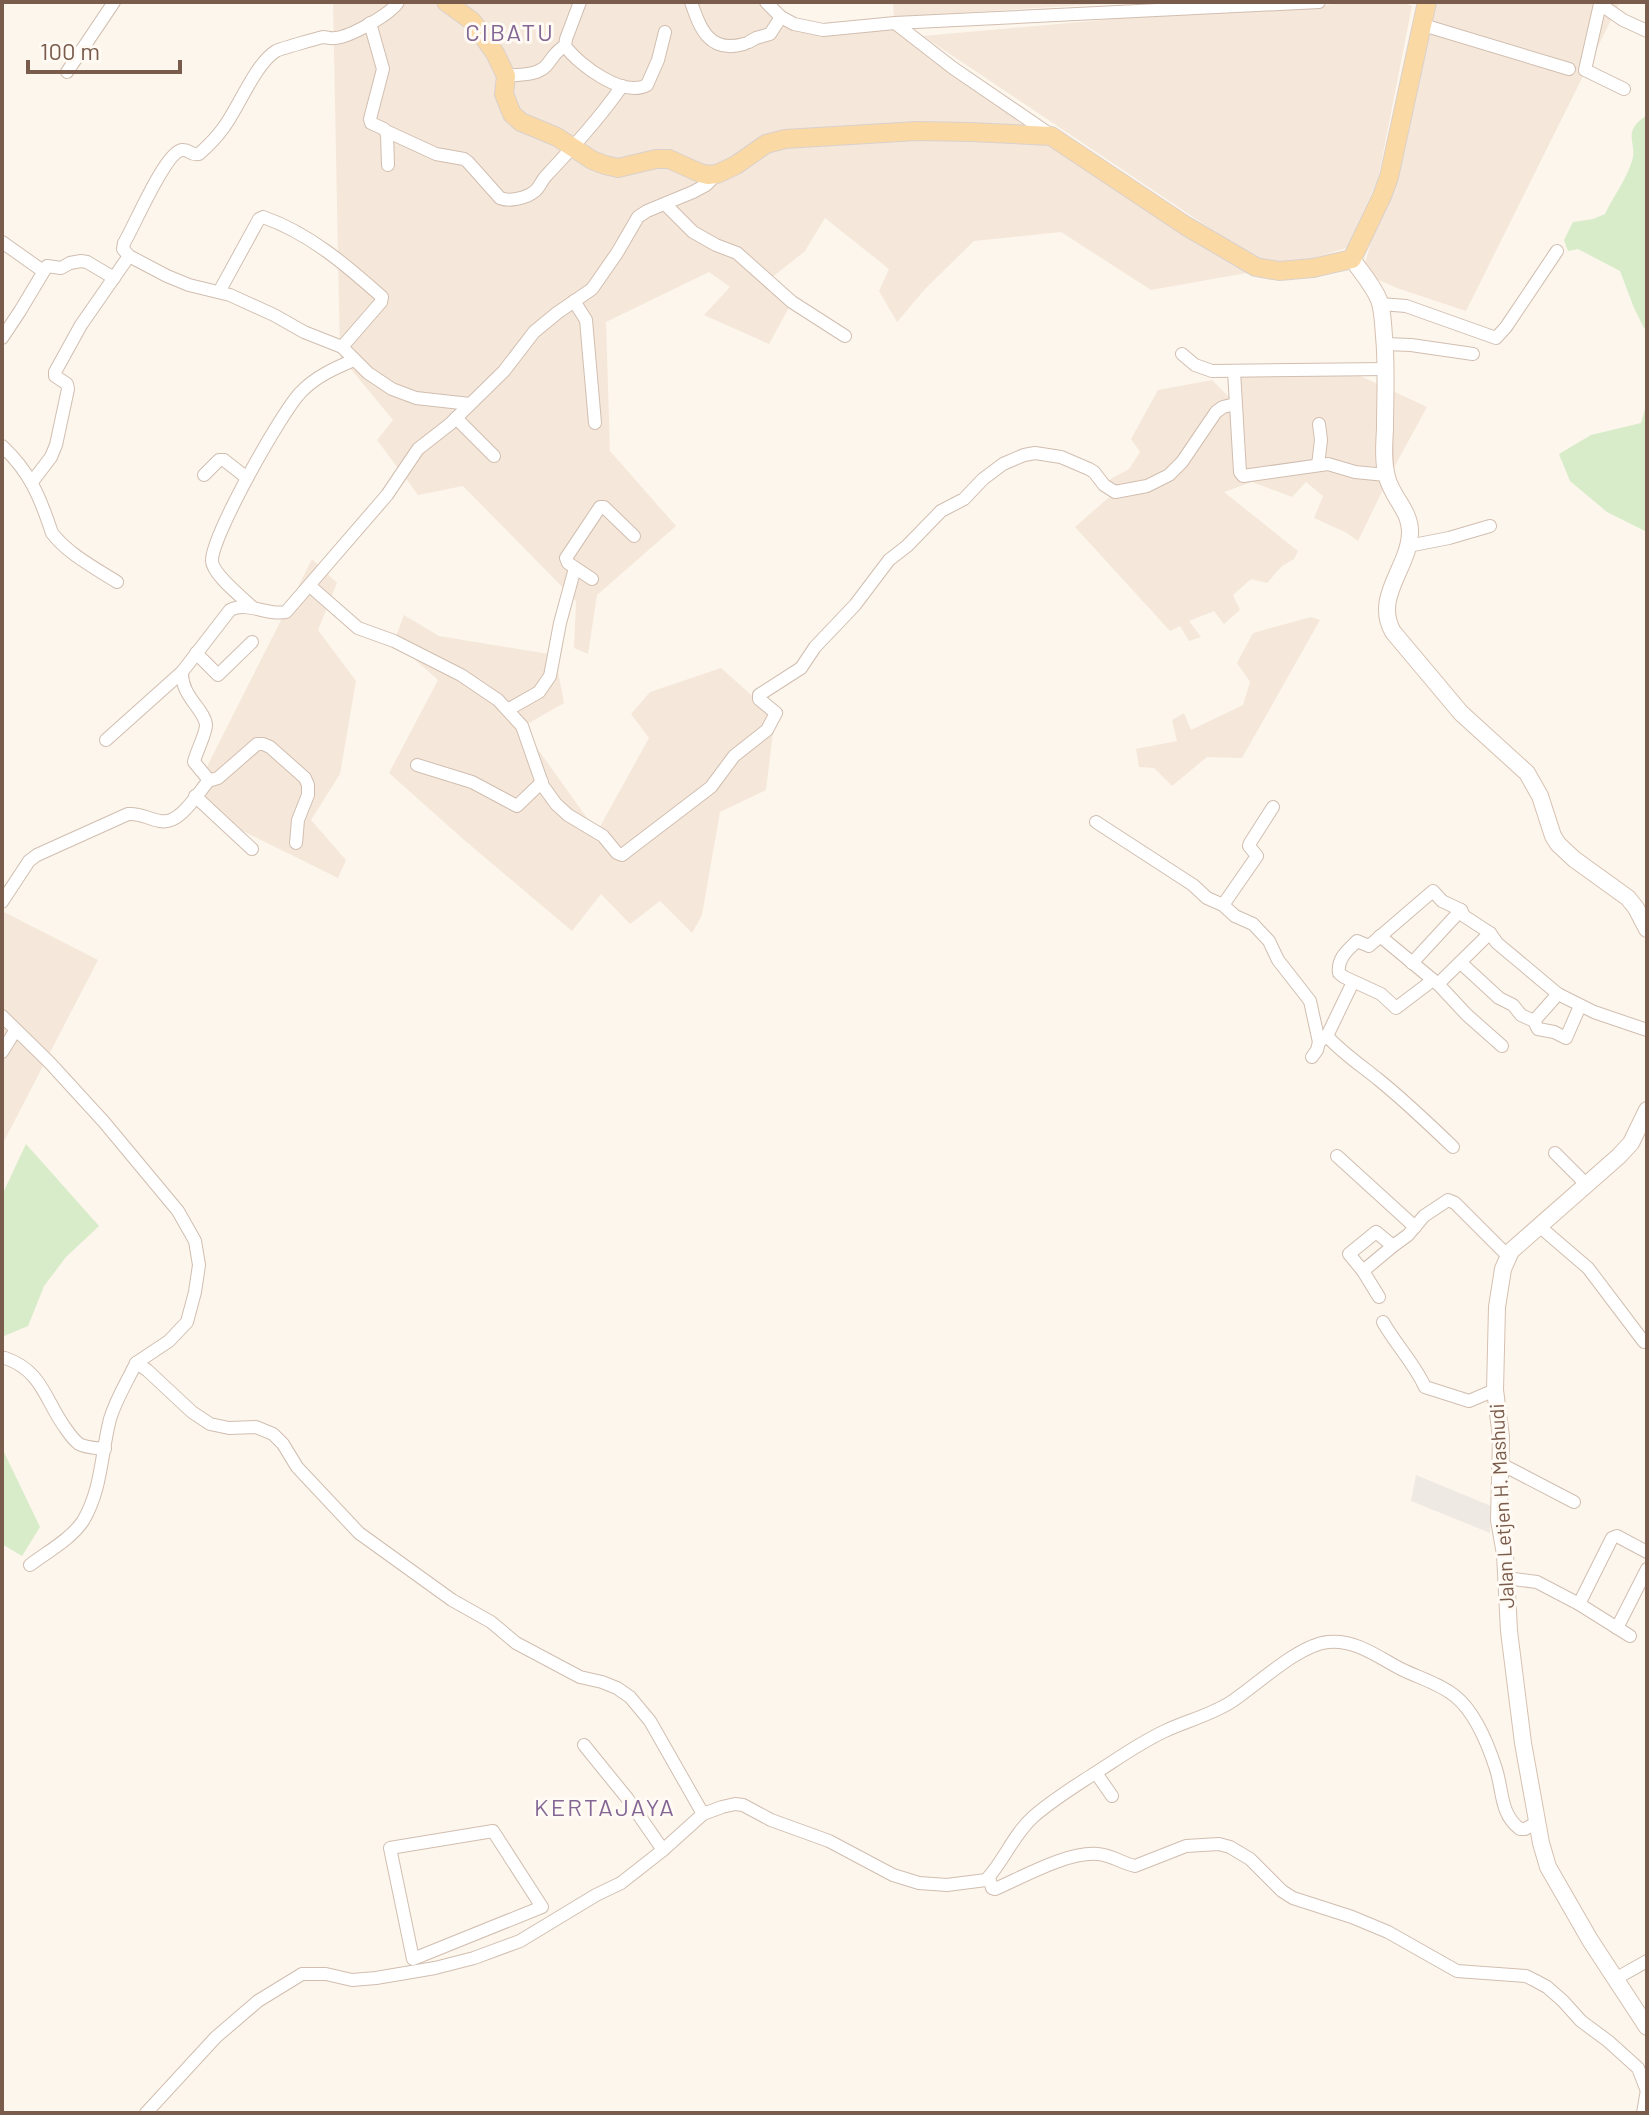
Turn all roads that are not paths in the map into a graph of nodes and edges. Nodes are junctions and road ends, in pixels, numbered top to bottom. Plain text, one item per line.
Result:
1 (114, 2) edge
2 (398, 2) edge
3 (446, 2) edge
4 (580, 2) edge
5 (691, 2) edge
6 (766, 2) edge
7 (1319, 2) edge
8 (1427, 2) edge
9 (1601, 3) edge
10 (781, 17) junction
11 (370, 23) junction
12 (895, 23) junction
13 (1423, 25) junction
14 (1647, 31) edge
15 (665, 32) dead end
16 (565, 46) junction
17 (1569, 69) dead end
18 (67, 72) dead end
19 (506, 76) junction
20 (622, 86) junction
21 (1624, 89) dead end
22 (386, 131) junction
23 (1051, 136) junction
24 (575, 147) junction
25 (388, 165) dead end
26 (717, 174) junction
27 (665, 204) junction
28 (2, 242) edge
29 (1557, 251) dead end
30 (129, 256) junction
31 (1352, 259) junction
32 (43, 271) junction
33 (114, 278) junction
34 (219, 292) junction
35 (574, 301) junction
36 (1381, 304) junction
37 (845, 336) dead end
38 (2, 338) edge
39 (1385, 344) junction
40 (342, 347) junction
41 (1182, 354) dead end
42 (1473, 354) dead end
43 (354, 360) junction
44 (1386, 369) junction
45 (1234, 371) junction
46 (470, 404) junction
47 (1235, 404) junction
48 (456, 418) junction
49 (595, 423) dead end
50 (1319, 424) dead end
51 (2, 446) edge
52 (494, 456) dead end
53 (1318, 465) junction
54 (204, 475) dead end
55 (1386, 475) junction
56 (247, 478) junction
57 (32, 482) junction
58 (1490, 526) dead end
59 (634, 536) dead end
60 (1408, 546) junction
61 (575, 568) junction
62 (592, 579) dead end
63 (117, 582) dead end
64 (310, 586) junction
65 (254, 609) junction
66 (252, 642) dead end
67 (196, 653) junction
68 (182, 672) junction
69 (509, 709) junction
70 (106, 740) dead end
71 (417, 765) dead end
72 (208, 781) junction
73 (542, 782) junction
74 (195, 796) junction
75 (1273, 807) dead end
76 (1096, 822) dead end
77 (296, 843) dead end
78 (252, 849) dead end
79 (2, 902) edge
80 (1223, 905) junction
81 (1461, 910) junction
82 (1647, 929) edge
83 (1490, 933) junction
84 (1380, 936) junction
85 (1412, 963) junction
86 (1461, 963) junction
87 (1353, 982) junction
88 (1436, 982) junction
89 (1558, 994) junction
90 (1580, 1006) junction
91 (2, 1016) edge
92 (1534, 1021) junction
93 (1647, 1030) edge
94 (15, 1031) junction
95 (1323, 1039) junction
96 (1502, 1046) dead end
97 (2, 1052) edge
98 (1312, 1057) dead end
99 (1647, 1110) edge
100 (1453, 1147) dead end
101 (1555, 1153) dead end
102 (1337, 1156) dead end
103 (1587, 1185) junction
104 (1539, 1226) junction
105 (1415, 1227) junction
106 (1393, 1246) junction
107 (1508, 1256) junction
108 (1363, 1271) junction
109 (1379, 1297) dead end
110 (1383, 1322) dead end
111 (1644, 1342) dead end
112 (5, 1358) dead end
113 (136, 1363) junction
114 (1495, 1390) junction
115 (105, 1449) junction
116 (1501, 1464) junction
117 (1574, 1502) dead end
118 (1647, 1552) edge
119 (30, 1565) dead end
120 (1647, 1569) edge
121 (1506, 1578) junction
122 (1579, 1604) junction
123 (1617, 1628) junction
124 (1630, 1636) dead end
125 (584, 1745) dead end
126 (1096, 1773) junction
127 (1112, 1796) dead end
128 (703, 1814) junction
129 (1538, 1822) junction
130 (663, 1850) junction
131 (991, 1883) junction
132 (1647, 1961) edge
133 (416, 1965) junction
134 (1615, 1979) junction
135 (1647, 2027) edge
136 (1647, 2090) edge
137 (146, 2113) edge
138 (1643, 2113) edge

1 - 18 street
2 - 11 street
3 - 19 main road
4 - 16 street
5 - 10 street
6 - 10 street
7 - 12 street
8 - 13 main road
9 - 14 street
9 - 21 street
10 - 12 street
11 - 22 street
11 - 30 street
12 - 23 street
13 - 17 street
13 - 31 main road
15 - 20 street
16 - 19 street
16 - 20 street
19 - 24 main road
20 - 24 street
22 - 24 street
22 - 25 street
23 - 26 main road
23 - 31 main road
24 - 26 main road
26 - 27 street
27 - 35 street
27 - 37 street
28 - 32 street
29 - 36 street
30 - 33 street
30 - 34 street
31 - 36 main road
32 - 33 street
32 - 38 street
33 - 57 street
34 - 40 street
34 - 40 street
35 - 46 street
35 - 49 street
36 - 39 main road
39 - 42 street
39 - 44 main road
40 - 43 street
41 - 45 street
43 - 46 street
43 - 56 street
44 - 45 street
44 - 55 main road
45 - 47 street
46 - 48 street
47 - 53 street
47 - 73 street
48 - 52 street
48 - 64 street
50 - 53 street
51 - 57 street
53 - 55 street
54 - 56 street
55 - 60 main road
56 - 65 street
57 - 63 street
58 - 60 street
59 - 61 street
60 - 82 main road
61 - 62 street
61 - 69 street
64 - 65 street
64 - 69 street
65 - 67 street
66 - 67 street
67 - 68 street
68 - 70 street
68 - 72 street
69 - 73 street
71 - 73 street
72 - 74 street
72 - 77 street
74 - 78 street
74 - 79 street
75 - 80 street
76 - 80 street
80 - 95 street
81 - 83 street
81 - 84 street
81 - 85 street
83 - 86 street
83 - 89 street
84 - 85 street
84 - 87 street
85 - 88 street
86 - 88 street
86 - 92 street
87 - 88 street
87 - 95 street
88 - 96 street
89 - 90 street
89 - 92 street
90 - 92 street
90 - 93 street
91 - 94 street
94 - 97 street
94 - 113 street
95 - 98 street
95 - 100 street
99 - 103 main road
101 - 103 street
102 - 105 street
103 - 104 main road
104 - 107 main road
104 - 111 street
105 - 106 street
105 - 107 street
106 - 108 street
106 - 108 street
107 - 114 main road, Jalan Letjen H. Mashudi
108 - 109 street
110 - 114 street
112 - 115 street
113 - 115 street
113 - 128 street
114 - 116 main road, Jalan Letjen H. Mashudi
115 - 119 street
116 - 117 street
116 - 121 main road, Jalan Letjen H. Mashudi
118 - 122 street
120 - 123 street
121 - 122 street
121 - 129 main road, Jalan Letjen H. Mashudi
122 - 123 street
123 - 124 street
125 - 130 street
126 - 127 street
126 - 129 street
126 - 131 street
128 - 130 street
128 - 131 street
129 - 134 main road, Jalan Letjen H. Mashudi
130 - 133 street
131 - 136 street
132 - 134 street
133 - 133 street
133 - 137 street
134 - 135 main road, Jalan Letjen H. Mashudi
136 - 138 street

